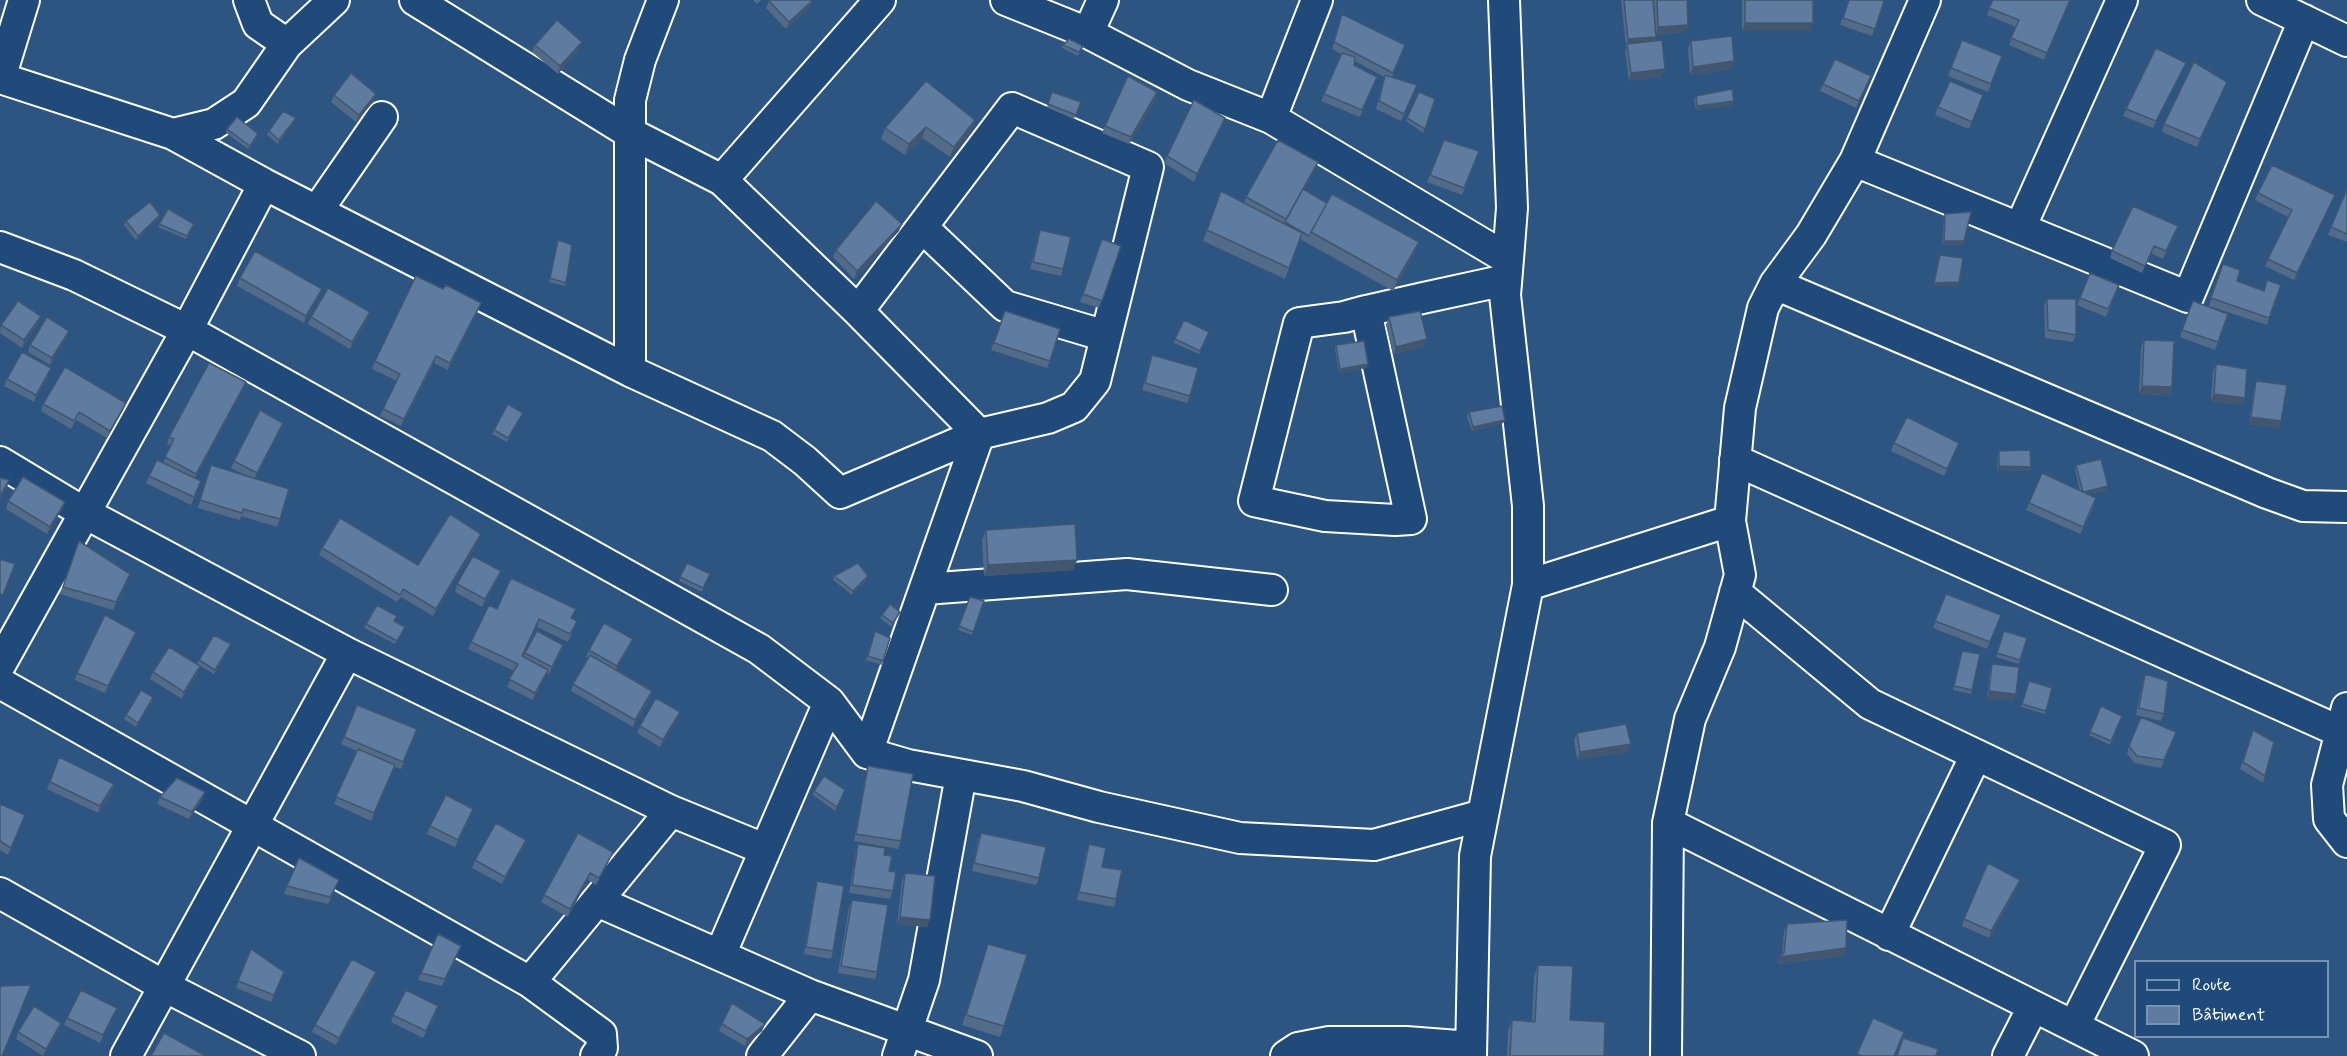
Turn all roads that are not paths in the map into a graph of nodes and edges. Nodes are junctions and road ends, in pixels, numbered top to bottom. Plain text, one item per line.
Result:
1 (24, 0) edge
2 (249, 0) edge
3 (334, 0) edge
4 (414, 0) edge
5 (663, 0) edge
6 (880, 0) edge
7 (1006, 0) edge
8 (1102, 0) edge
9 (1317, 0) edge
10 (1504, 0) edge
11 (1925, 0) edge
12 (2122, 0) edge
13 (2262, 0) edge
14 (2304, 20) junction
15 (1088, 33) junction
16 (2347, 41) edge
17 (287, 44) junction
18 (0, 78) edge
19 (382, 117) dead end
20 (1271, 118) junction
21 (630, 133) junction
22 (172, 134) junction
23 (1855, 161) junction
24 (722, 180) junction
25 (264, 184) junction
26 (317, 211) junction
27 (922, 227) junction
28 (2020, 228) junction
29 (0, 248) edge
30 (1507, 269) junction
31 (1775, 284) junction
32 (858, 311) junction
33 (1366, 311) junction
34 (187, 330) junction
35 (1106, 336) junction
36 (630, 371) junction
37 (979, 434) junction
38 (1736, 460) junction
39 (0, 462) edge
40 (83, 512) junction
41 (2346, 515) edge
42 (1730, 521) junction
43 (1528, 585) junction
44 (925, 589) junction
45 (1272, 590) dead end
46 (1735, 592) junction
47 (346, 653) junction
48 (0, 664) edge
49 (0, 683) edge
50 (830, 702) junction
51 (2344, 720) edge
52 (867, 753) junction
53 (1976, 755) junction
54 (962, 775) junction
55 (671, 811) junction
56 (1483, 815) junction
57 (1668, 823) junction
58 (253, 824) junction
59 (2347, 842) edge
60 (764, 849) junction
61 (0, 893) edge
62 (597, 901) junction
63 (1889, 934) junction
64 (720, 955) junction
65 (530, 982) junction
66 (164, 986) junction
67 (810, 995) junction
68 (2033, 1007) junction
69 (2074, 1024) junction
70 (903, 1043) edge
71 (1471, 1052) edge
72 (126, 1056) edge
73 (300, 1056) edge
74 (596, 1056) edge
75 (762, 1056) edge
76 (977, 1056) edge
77 (1286, 1056) edge
78 (1666, 1056) edge
79 (2008, 1056) edge
80 (2133, 1056) edge

1 - 18 street
2 - 17 street
3 - 17 street
4 - 21 street
5 - 21 street
6 - 24 street
7 - 15 street
8 - 15 street
9 - 20 street
10 - 30 street
11 - 23 street
12 - 28 street
13 - 14 street
14 - 16 street
14 - 28 street
15 - 20 street
17 - 22 street
18 - 22 street
19 - 26 street
20 - 30 street
21 - 24 street
21 - 36 street
22 - 25 street
23 - 28 street
23 - 31 street
24 - 32 street
25 - 26 street
25 - 34 street
26 - 36 street
27 - 32 street
27 - 35 street
27 - 35 street
29 - 34 street
30 - 33 street
30 - 43 street
31 - 38 street
31 - 41 street
32 - 37 street
33 - 33 street
34 - 40 street
34 - 50 street
35 - 37 street
36 - 37 street
37 - 44 street
38 - 42 street
38 - 51 street
39 - 40 street
40 - 47 street
40 - 48 street
42 - 43 street
42 - 46 street
43 - 56 street
44 - 45 street
44 - 52 street
46 - 53 street
46 - 57 street
47 - 55 street
47 - 58 street
49 - 58 street
50 - 52 street
50 - 60 street
51 - 59 street
52 - 54 street
53 - 63 street
53 - 69 street
54 - 56 street
54 - 70 street
55 - 60 street
55 - 62 street
56 - 71 street
57 - 63 street
57 - 78 street
58 - 65 street
58 - 66 street
60 - 64 street
61 - 66 street
62 - 64 street
62 - 65 street
63 - 68 street
64 - 67 street
65 - 74 street
66 - 72 street
66 - 73 street
67 - 70 street
67 - 75 street
68 - 69 street
68 - 79 street
69 - 80 street
70 - 76 street
71 - 77 street

